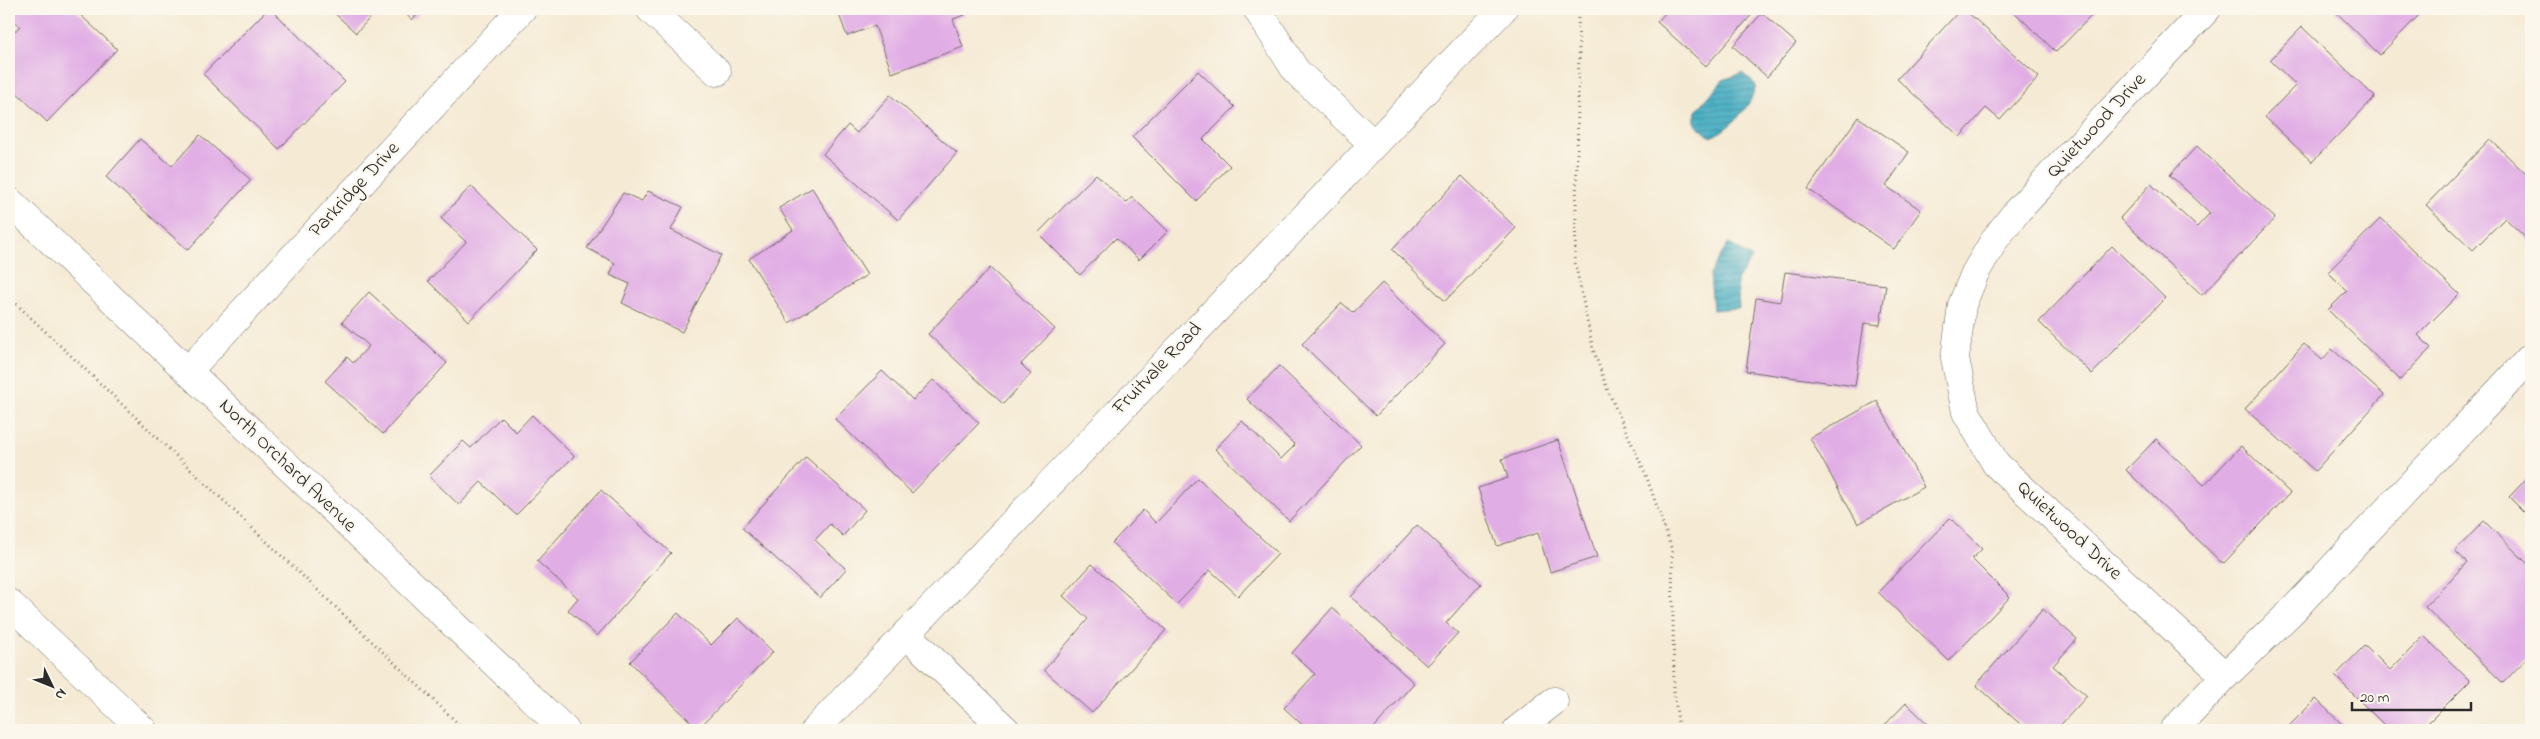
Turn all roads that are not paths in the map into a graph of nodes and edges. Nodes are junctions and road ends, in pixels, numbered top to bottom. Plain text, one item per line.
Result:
1 (522, 9) edge
2 (650, 9) edge
3 (1256, 9) edge
4 (1503, 9) edge
5 (2207, 9) edge
6 (717, 72) dead end
7 (1373, 144) junction
8 (9, 201) edge
9 (2531, 357) edge
10 (188, 372) junction
11 (9, 603) edge
12 (906, 634) junction
13 (2225, 676) junction
14 (1554, 702) dead end
15 (143, 730) edge
16 (565, 730) edge
17 (815, 730) edge
18 (1006, 730) edge
19 (1517, 730) edge
20 (2174, 730) edge

1 - 10 street, Parkridge Drive
2 - 6 street
3 - 7 street
4 - 7 street, Fruitvale Road
5 - 13 street, Quietwood Drive
7 - 12 street, Fruitvale Road
8 - 10 street, North Orchard Avenue
9 - 13 street
10 - 16 street, North Orchard Avenue
11 - 15 street
12 - 17 street, Fruitvale Road
12 - 18 street
13 - 20 street
14 - 19 street

